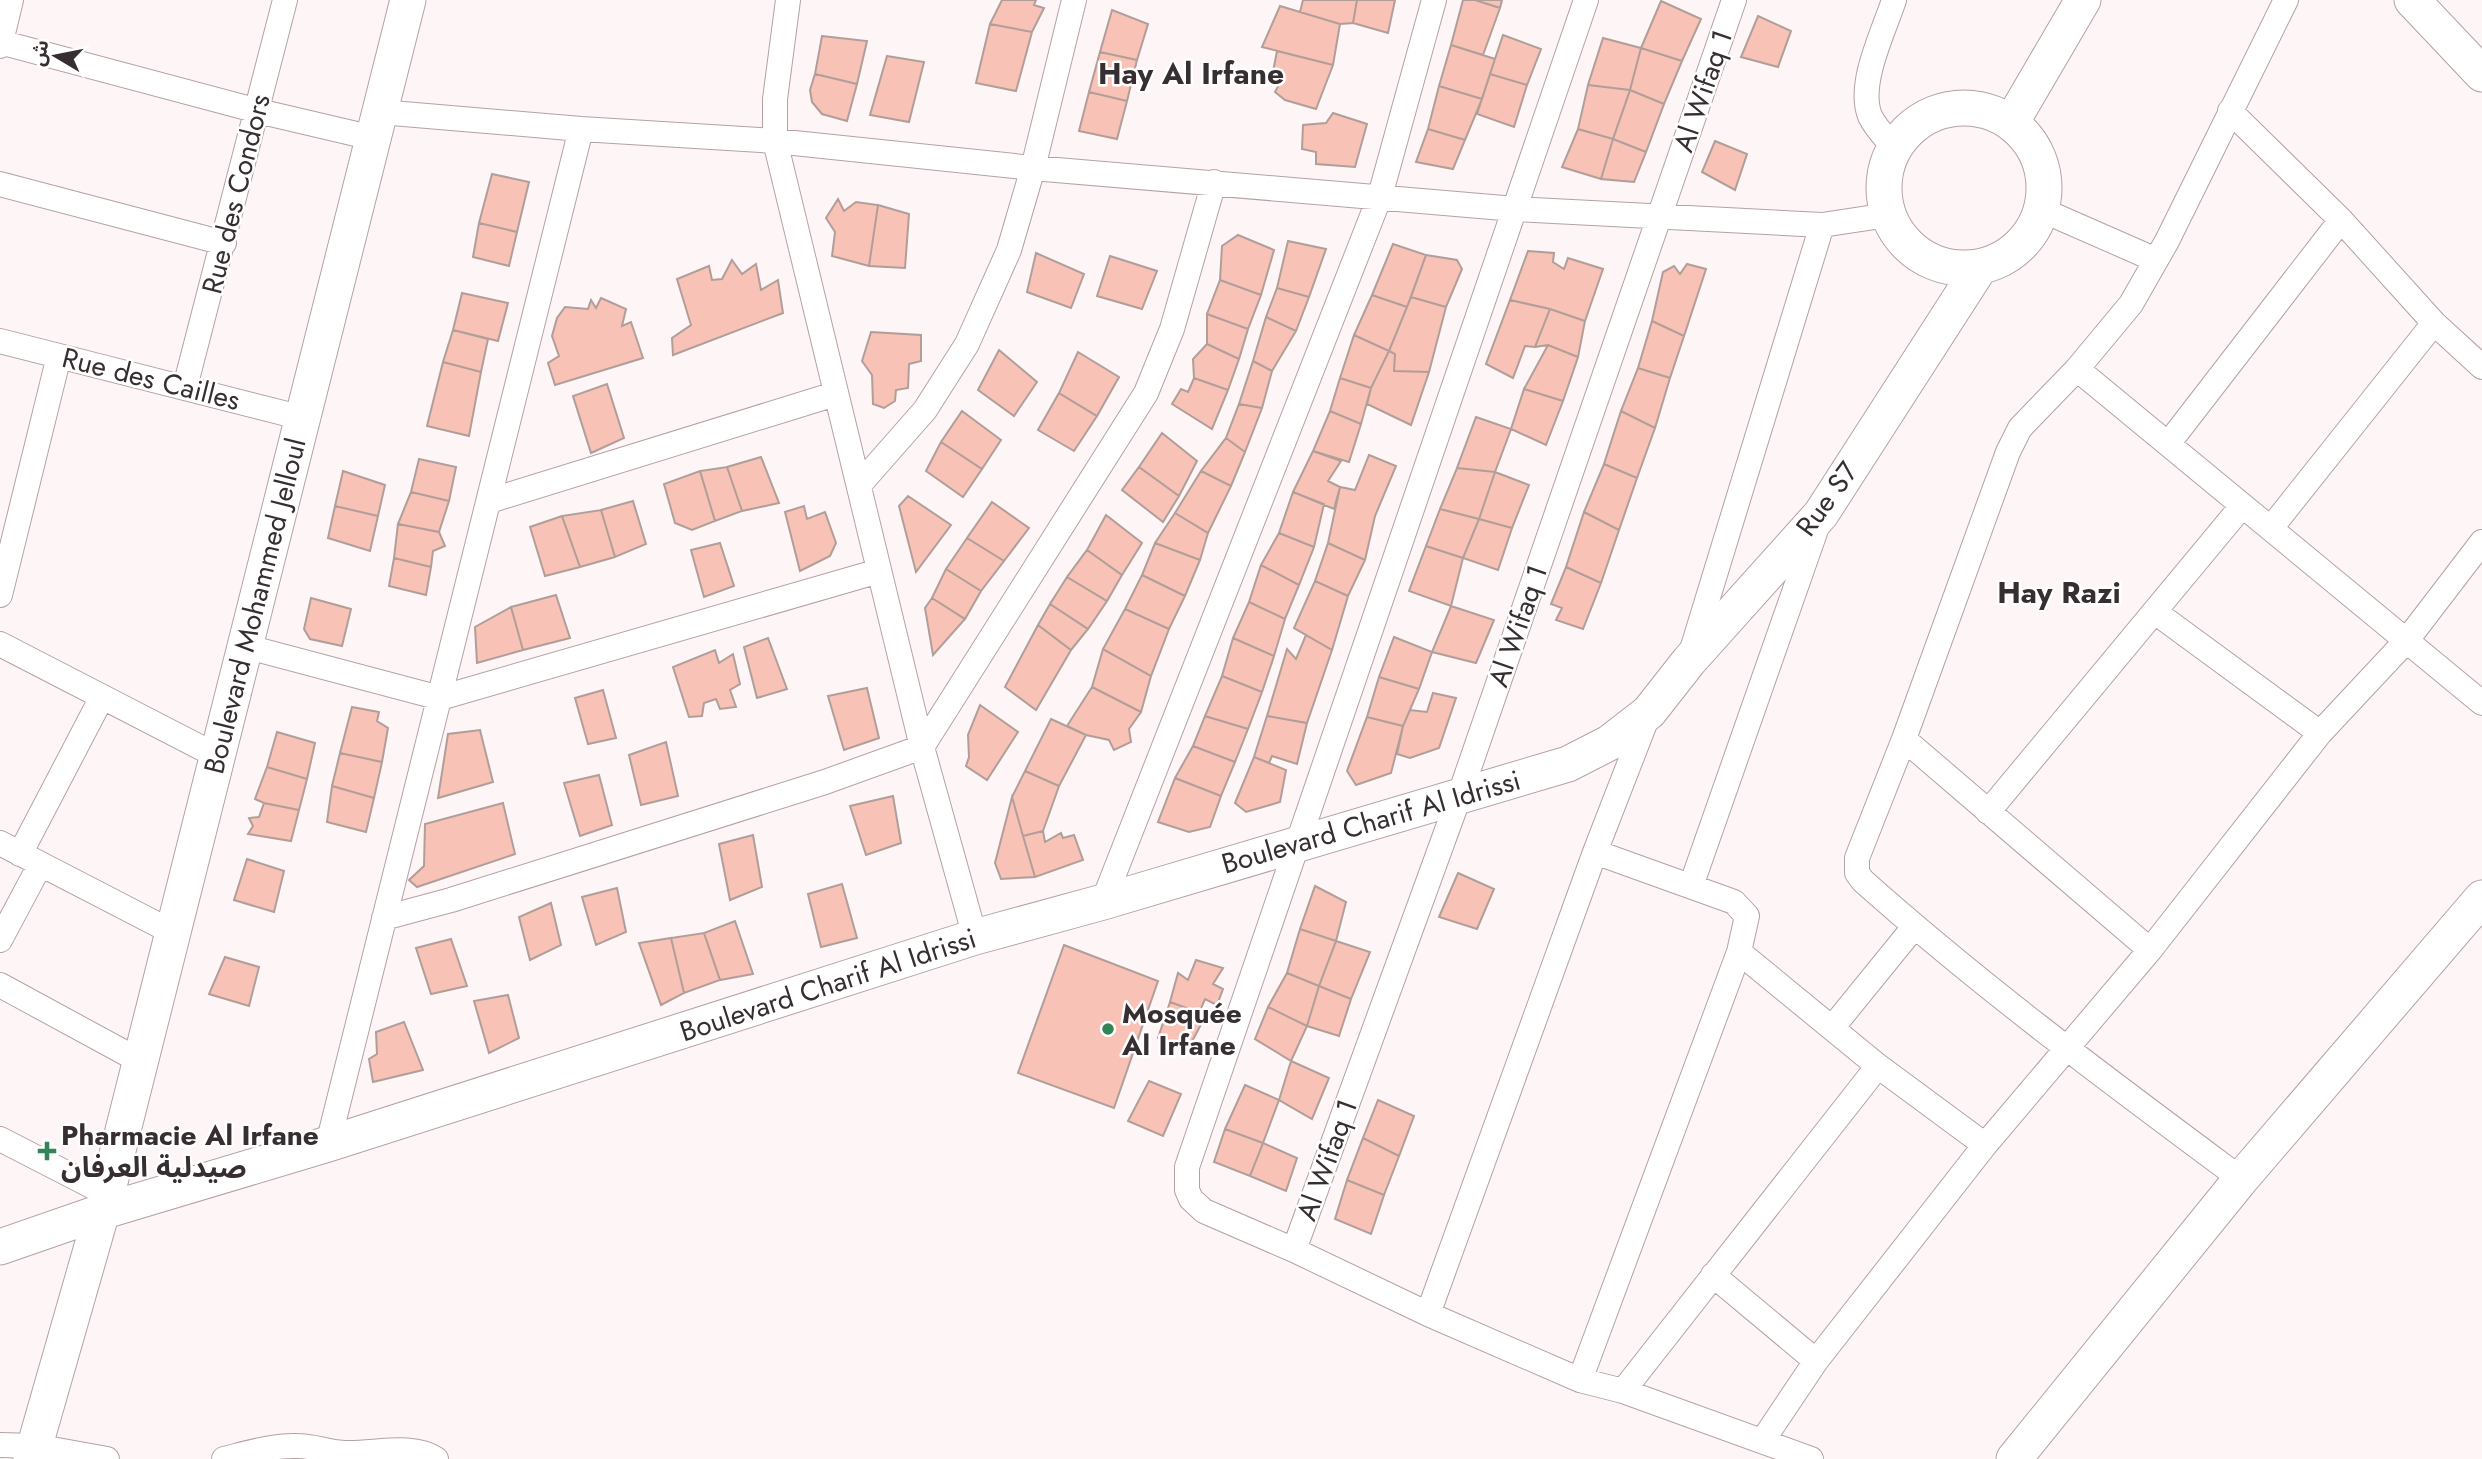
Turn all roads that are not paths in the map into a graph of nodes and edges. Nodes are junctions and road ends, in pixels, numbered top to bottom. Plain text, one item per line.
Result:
1 (11, 0) edge
2 (285, 0) edge
3 (408, 0) edge
4 (788, 0) edge
5 (1074, 0) edge
6 (1434, 0) edge
7 (1586, 0) edge
8 (1734, 0) edge
9 (1894, 0) edge
10 (2082, 0) edge
11 (2286, 0) edge
12 (2412, 0) edge
13 (0, 43) edge
14 (2482, 74) edge
15 (258, 111) junction
16 (2230, 111) junction
17 (2011, 123) junction
18 (377, 125) junction
19 (581, 129) junction
20 (775, 142) junction
21 (1893, 147) junction
22 (1033, 168) junction
23 (1214, 182) junction
24 (0, 184) edge
25 (1380, 196) junction
26 (1515, 209) junction
27 (2042, 210) junction
28 (1888, 215) junction
29 (1660, 218) junction
30 (2341, 220) junction
31 (1822, 225) junction
32 (224, 243) junction
33 (2156, 260) junction
34 (1980, 267) junction
35 (2434, 323) junction
36 (0, 341) edge
37 (59, 356) junction
38 (2482, 367) edge
39 (2077, 369) junction
40 (185, 387) junction
41 (835, 394) junction
42 (303, 418) junction
43 (2168, 444) junction
44 (860, 484) junction
45 (489, 501) junction
46 (2242, 506) junction
47 (1821, 514) junction
48 (2271, 528) junction
49 (2482, 542) edge
50 (880, 571) junction
51 (0, 596) edge
52 (2155, 611) junction
53 (2407, 640) junction
54 (0, 643) edge
55 (244, 646) junction
56 (1689, 661) junction
57 (102, 696) junction
58 (440, 698) junction
59 (2482, 703) edge
60 (1649, 712) junction
61 (2320, 733) junction
62 (1904, 739) junction
63 (922, 747) junction
64 (217, 756) junction
65 (1459, 797) junction
66 (1988, 812) junction
67 (1298, 843) junction
68 (1595, 852) junction
69 (20, 854) edge
70 (1691, 886) junction
71 (2482, 898) edge
72 (1102, 902) junction
73 (384, 918) junction
74 (1914, 927) junction
75 (172, 932) junction
76 (975, 937) junction
77 (0, 940) edge
78 (2150, 950) junction
79 (1739, 952) junction
80 (0, 985) edge
81 (1832, 1028) junction
82 (2067, 1048) junction
83 (140, 1061) junction
84 (1878, 1066) junction
85 (0, 1139) edge
86 (328, 1144) junction
87 (1985, 1145) junction
88 (2241, 1179) junction
89 (104, 1203) junction
90 (0, 1247) edge
91 (1294, 1250) junction
92 (1713, 1275) junction
93 (1428, 1314) junction
94 (1816, 1361) junction
95 (1580, 1380) junction
96 (1623, 1391) junction
97 (1763, 1440) junction
98 (0, 1445) edge
99 (33, 1452) edge
100 (347, 1456) edge
101 (107, 1459) edge
102 (224, 1459) edge
103 (436, 1459) edge
104 (1811, 1459) edge
105 (2014, 1459) edge

1 - 13 street
2 - 15 street, Rue des Condors
3 - 18 street, Boulevard Mohammed Jelloul
4 - 20 street
5 - 22 street
6 - 25 street
7 - 26 street
8 - 29 street, Al Wifaq 1
9 - 21 street
10 - 17 street
11 - 16 street
12 - 14 street
13 - 15 street
15 - 18 street
15 - 32 street, Rue des Condors
16 - 30 street
16 - 33 street
17 - 21 street
17 - 27 street
18 - 19 street
18 - 42 street, Boulevard Mohammed Jelloul
19 - 20 street
19 - 45 street
20 - 22 street
20 - 41 street
21 - 28 street
22 - 23 street
22 - 44 street
23 - 25 street
23 - 63 street
24 - 32 street
25 - 26 street
25 - 72 street
26 - 29 street
26 - 67 street
27 - 33 street
27 - 34 street
28 - 31 street
28 - 34 street
29 - 31 street
29 - 65 street, Al Wifaq 1
30 - 35 street
30 - 43 street
31 - 56 street
32 - 40 street, Rue des Condors
33 - 39 street
34 - 47 street, Rue S7
35 - 38 street
35 - 48 street
36 - 37 street, Rue des Cailles
37 - 40 street, Rue des Cailles
37 - 51 street
39 - 43 street
39 - 62 street
40 - 42 street, Rue des Cailles
41 - 44 street
41 - 45 street
42 - 55 street, Boulevard Mohammed Jelloul
43 - 46 street
44 - 50 street
45 - 58 street
46 - 48 street
46 - 52 street
47 - 56 street, Rue S7
47 - 70 street
48 - 53 street
49 - 53 street
50 - 58 street
50 - 63 street
52 - 61 street
52 - 66 street
53 - 59 street
53 - 61 street
54 - 57 street
55 - 58 street
55 - 64 street, Boulevard Mohammed Jelloul
56 - 60 street, Rue S7
57 - 64 street
57 - 69 street
58 - 73 street
60 - 65 street, Boulevard Charif Al Idrissi
60 - 68 street
61 - 78 street
62 - 66 street
62 - 74 street
63 - 73 street
63 - 76 street
64 - 75 street, Boulevard Mohammed Jelloul
65 - 67 street, Boulevard Charif Al Idrissi
65 - 91 street, Al Wifaq 1
66 - 78 street
67 - 72 street, Boulevard Charif Al Idrissi
67 - 91 street
68 - 70 street
68 - 93 street
69 - 75 street
69 - 77 street
70 - 79 street
71 - 88 street
72 - 76 street, Boulevard Charif Al Idrissi
73 - 86 street
74 - 81 street
74 - 82 street
75 - 83 street, Boulevard Mohammed Jelloul
76 - 86 street, Boulevard Charif Al Idrissi
78 - 82 street
79 - 81 street
79 - 95 street
80 - 83 street
81 - 84 street
82 - 87 street
82 - 88 street
83 - 89 street, Boulevard Mohammed Jelloul
84 - 87 street
84 - 92 street
85 - 89 street
86 - 89 street, Boulevard Charif Al Idrissi
87 - 94 street
88 - 105 street
89 - 90 street, Boulevard Charif Al Idrissi
89 - 99 street, Boulevard Mohammed Jelloul
91 - 93 street
92 - 94 street
92 - 96 street
93 - 95 street
94 - 97 street
95 - 96 street
96 - 97 street
97 - 104 street
98 - 99 street
99 - 101 street
100 - 102 street
100 - 103 street

